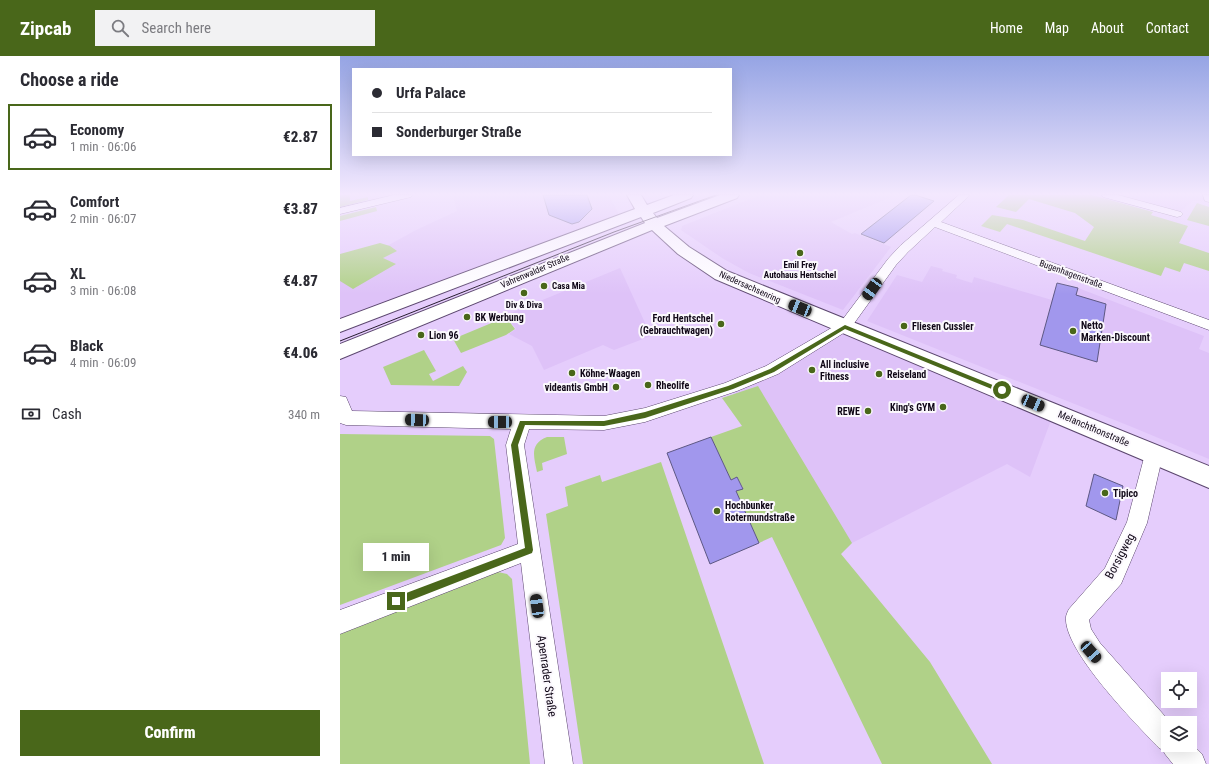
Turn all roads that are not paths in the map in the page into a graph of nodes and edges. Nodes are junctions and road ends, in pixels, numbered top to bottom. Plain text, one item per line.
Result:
1 (597, 228) edge
2 (642, 228) edge
3 (657, 228) edge
4 (928, 228) edge
5 (948, 228) edge
6 (1209, 325) edge
7 (340, 326) edge
8 (845, 326) junction
9 (340, 352) edge
10 (340, 402) edge
11 (522, 423) junction
12 (1154, 454) junction
13 (1209, 477) edge
14 (529, 550) junction
15 (340, 622) edge
16 (1161, 732) edge
17 (1181, 752) edge
18 (559, 764) edge
19 (1192, 764) edge

1 - 7 main road, Vahrenwalder Straße
2 - 9 main road, Vahrenwalder Straße
3 - 8 main road, Niedersachsenring
4 - 8 street
5 - 6 street, Bugenhagenstraße
8 - 11 street
8 - 12 main road, Melanchthonstraße
10 - 11 street
11 - 14 street, Apenrader Straße
12 - 13 main road, Melanchthonstraße
12 - 16 street, Borsigweg
14 - 15 street
14 - 18 street, Apenrader Straße
17 - 19 street

